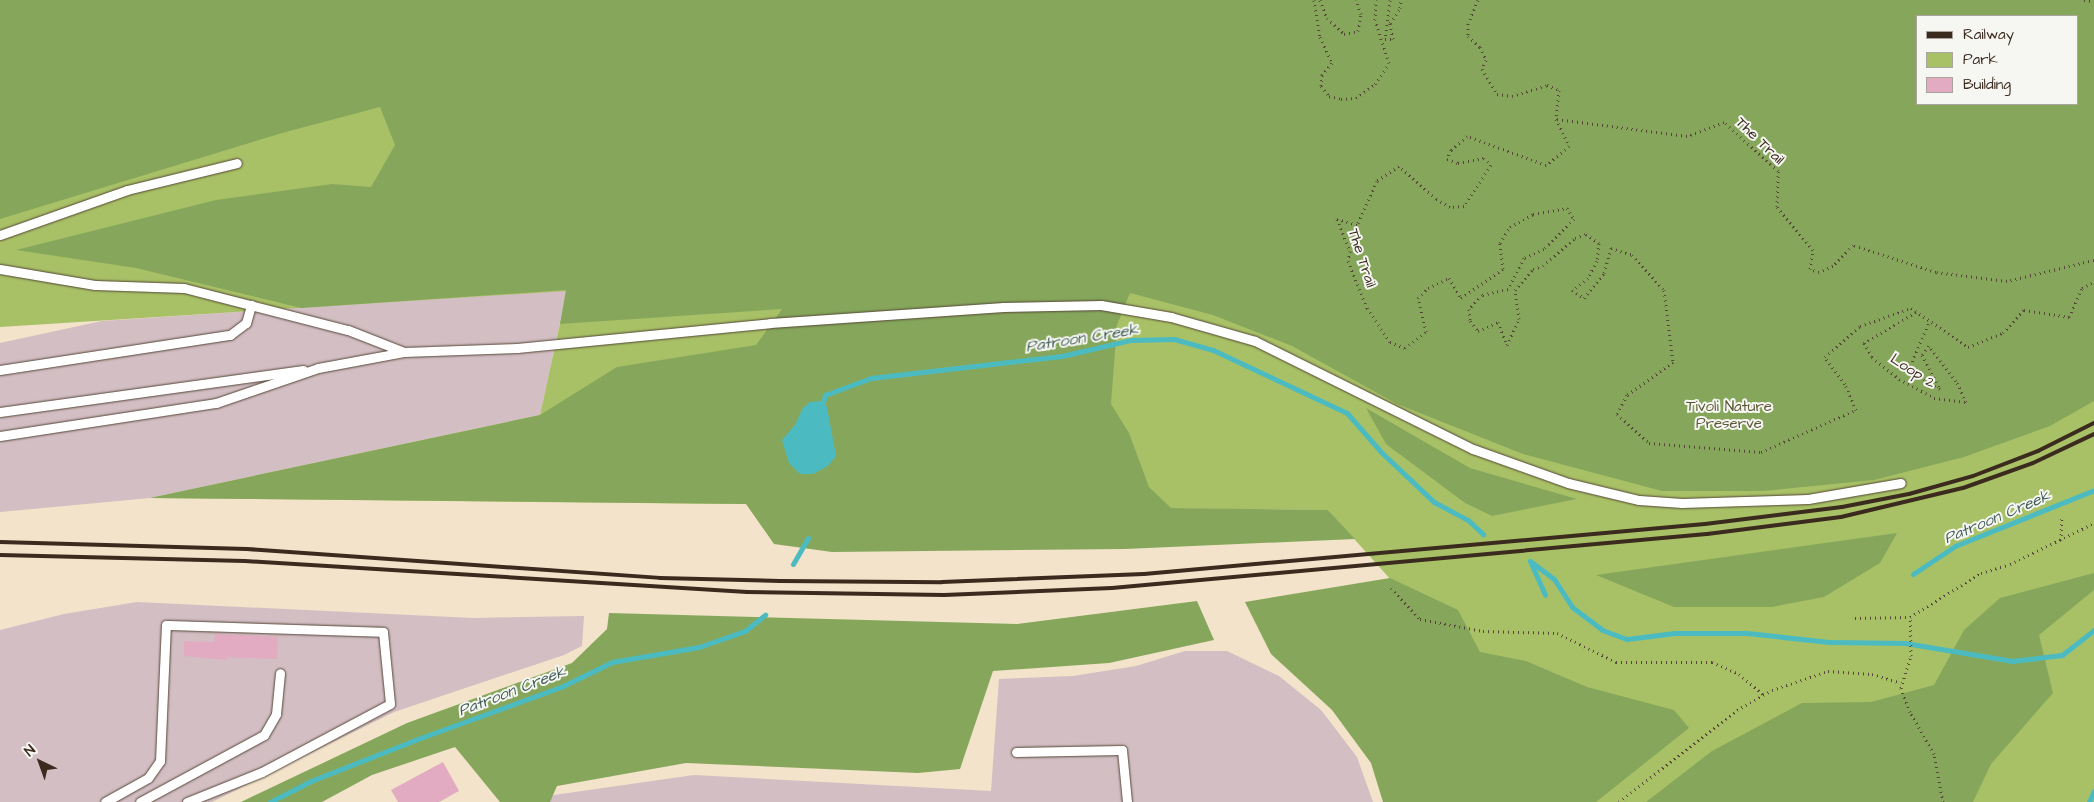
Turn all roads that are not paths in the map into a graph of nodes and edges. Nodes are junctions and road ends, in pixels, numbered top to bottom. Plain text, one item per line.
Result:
1 (237, 164) dead end
2 (0, 235) edge
3 (0, 269) edge
4 (251, 305) junction
5 (404, 352) junction
6 (318, 368) junction
7 (0, 370) edge
8 (0, 412) edge
9 (0, 436) edge
10 (1901, 483) dead end
11 (280, 673) dead end
12 (1016, 752) dead end
13 (105, 802) edge
14 (140, 802) edge
15 (187, 802) edge
16 (1127, 802) edge

1 - 2 lane
3 - 4 lane
4 - 5 lane
4 - 7 lane
5 - 6 lane
5 - 10 lane
6 - 8 lane
6 - 9 lane
11 - 14 lane
12 - 16 lane
13 - 15 lane

